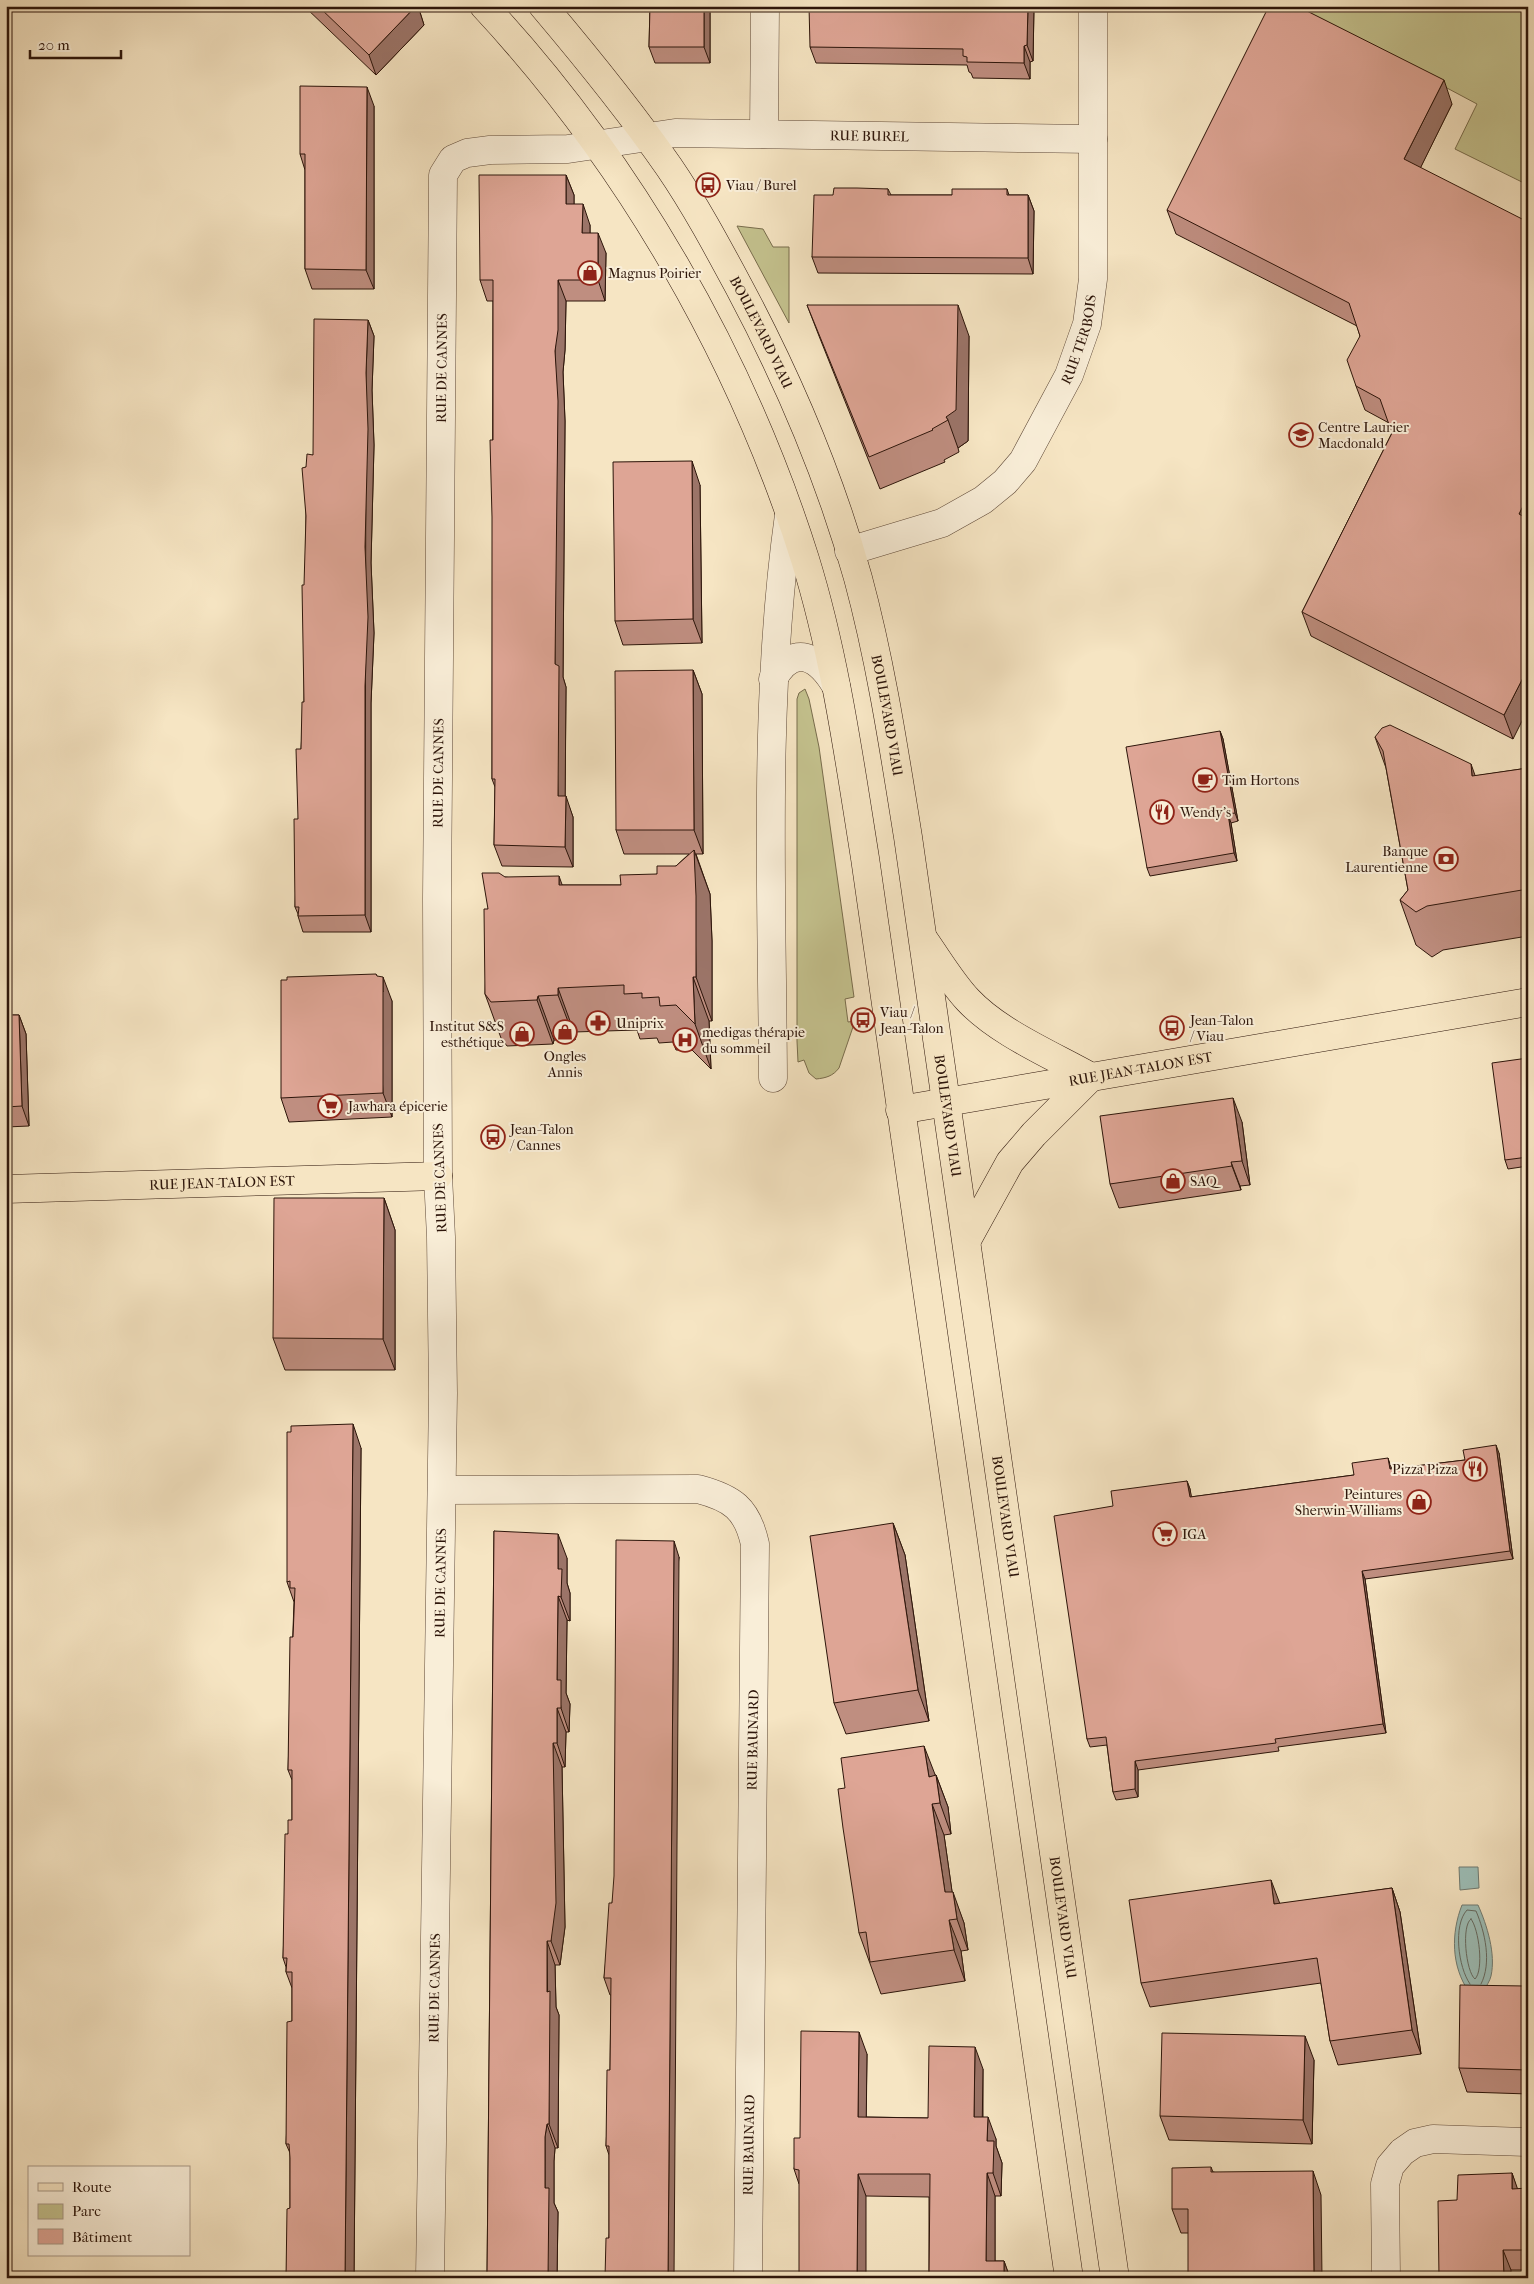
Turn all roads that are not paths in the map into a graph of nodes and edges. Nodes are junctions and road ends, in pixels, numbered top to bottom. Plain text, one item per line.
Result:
1 (484, 6) edge
2 (543, 6) edge
3 (765, 6) edge
4 (1093, 6) edge
5 (764, 134) junction
6 (647, 137) junction
7 (1093, 139) junction
8 (596, 144) junction
9 (789, 515) junction
10 (850, 551) junction
11 (773, 679) junction
12 (836, 686) junction
13 (922, 936) junction
14 (1528, 1002) edge
15 (1091, 1077) junction
16 (773, 1078) dead end
17 (947, 1102) junction
18 (900, 1110) junction
19 (438, 1176) junction
20 (6, 1189) edge
21 (966, 1240) junction
22 (442, 1490) junction
23 (1528, 2142) edge
24 (430, 2278) edge
25 (748, 2278) edge
26 (1069, 2278) edge
27 (1115, 2278) edge
28 (1386, 2278) edge

1 - 8 main road
2 - 6 main road, BOULEVARD VIAU
3 - 5 street
4 - 7 street, RUE TERBOIS
5 - 6 street, RUE BUREL
5 - 7 street, RUE BUREL
6 - 8 street, RUE DE CANNES
6 - 10 main road, BOULEVARD VIAU
7 - 10 street, RUE TERBOIS
8 - 9 main road
8 - 19 street, RUE DE CANNES
9 - 11 street
9 - 12 main road
10 - 13 main road, BOULEVARD VIAU
11 - 12 street
11 - 16 street
12 - 18 main road
13 - 15 main road
13 - 17 main road, BOULEVARD VIAU
14 - 15 main road, RUE JEAN-TALON EST
15 - 17 main road, RUE JEAN-TALON EST
15 - 21 main road
17 - 18 main road, RUE JEAN-TALON EST
17 - 21 main road, BOULEVARD VIAU
18 - 26 main road
19 - 20 main road, RUE JEAN-TALON EST
19 - 22 street, RUE DE CANNES
21 - 27 main road, BOULEVARD VIAU
22 - 24 street, RUE DE CANNES
22 - 25 street, RUE BAUNARD
23 - 28 street

